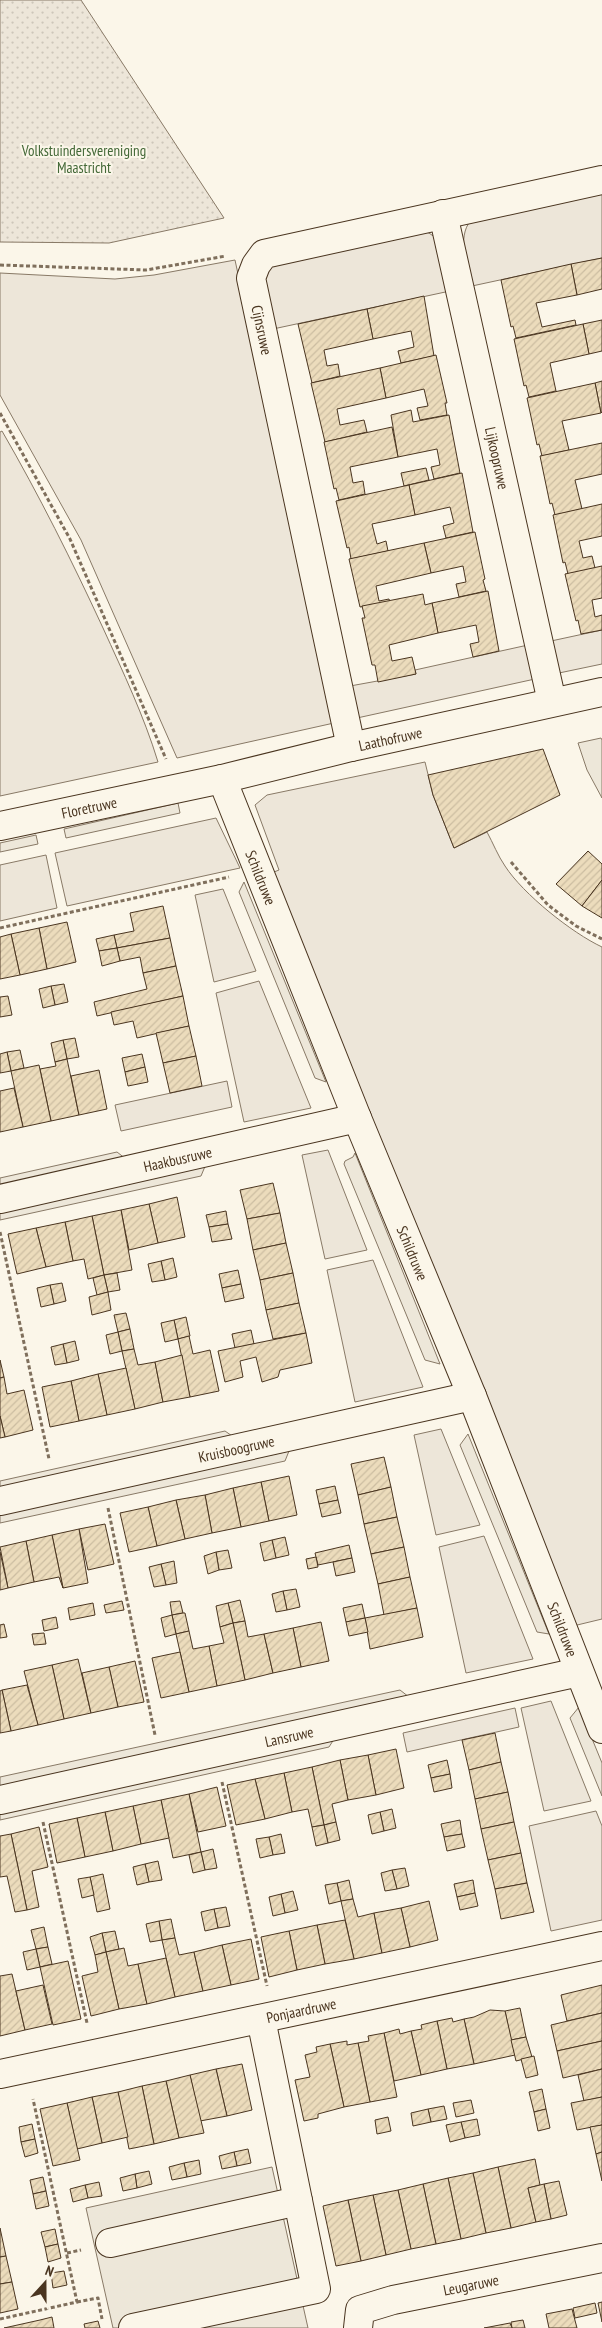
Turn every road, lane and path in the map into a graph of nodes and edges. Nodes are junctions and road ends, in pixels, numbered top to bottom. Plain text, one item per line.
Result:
1 (602, 180) edge
2 (443, 214) junction
3 (0, 265) edge
4 (256, 265) junction
5 (0, 413) edge
6 (6, 424) junction
7 (0, 426) edge
8 (602, 692) edge
9 (552, 702) junction
10 (351, 747) junction
11 (222, 779) junction
12 (179, 788) junction
13 (0, 826) edge
14 (511, 862) dead end
15 (259, 870) junction
16 (0, 928) edge
17 (602, 939) edge
18 (357, 1118) junction
19 (0, 1199) edge
20 (0, 1232) edge
21 (472, 1396) junction
22 (102, 1478) junction
23 (56, 1488) junction
24 (0, 1501) edge
25 (579, 1672) junction
26 (602, 1729) edge
27 (215, 1752) junction
28 (161, 1764) junction
29 (37, 1792) junction
30 (0, 1800) edge
31 (602, 1946) edge
32 (267, 2017) junction
33 (94, 2054) junction
34 (26, 2068) junction
35 (0, 2074) edge
36 (298, 2201) junction
37 (110, 2243) dead end
38 (602, 2258) edge
39 (78, 2302) junction
40 (0, 2319) edge
41 (103, 2320) dead end
42 (133, 2328) edge
43 (358, 2328) edge

1 - 2 street
2 - 4 street
2 - 9 street, Lijkoopruwe
3 - 4 path
4 - 10 street, Cijnsruwe
5 - 6 path
6 - 7 path
6 - 12 path
8 - 9 street, Laathofruwe
9 - 10 street, Laathofruwe
10 - 11 street, Laathofruwe
11 - 12 street, Laathofruwe
11 - 15 street, Schildruwe
12 - 13 street, Floretruwe
14 - 17 path
15 - 16 path
15 - 18 street, Schildruwe
18 - 19 street, Haakbusruwe
18 - 21 street, Schildruwe
20 - 23 path
21 - 22 street, Kruisboogruwe
21 - 25 street, Schildruwe
22 - 23 street, Kruisboogruwe
22 - 28 path
23 - 24 street, Kruisboogruwe
25 - 26 street, Schildruwe
25 - 27 street, Lansruwe
27 - 28 street, Lansruwe
27 - 32 path
28 - 29 street, Lansruwe
29 - 30 street, Lansruwe
29 - 33 path
31 - 32 street, Ponjaardruwe
32 - 33 street, Ponjaardruwe
32 - 36 street
33 - 34 street, Ponjaardruwe
34 - 35 street, Ponjaardruwe
34 - 39 path
36 - 37 street
36 - 42 street
38 - 43 street, Leugaruwe
39 - 40 path
39 - 41 path

